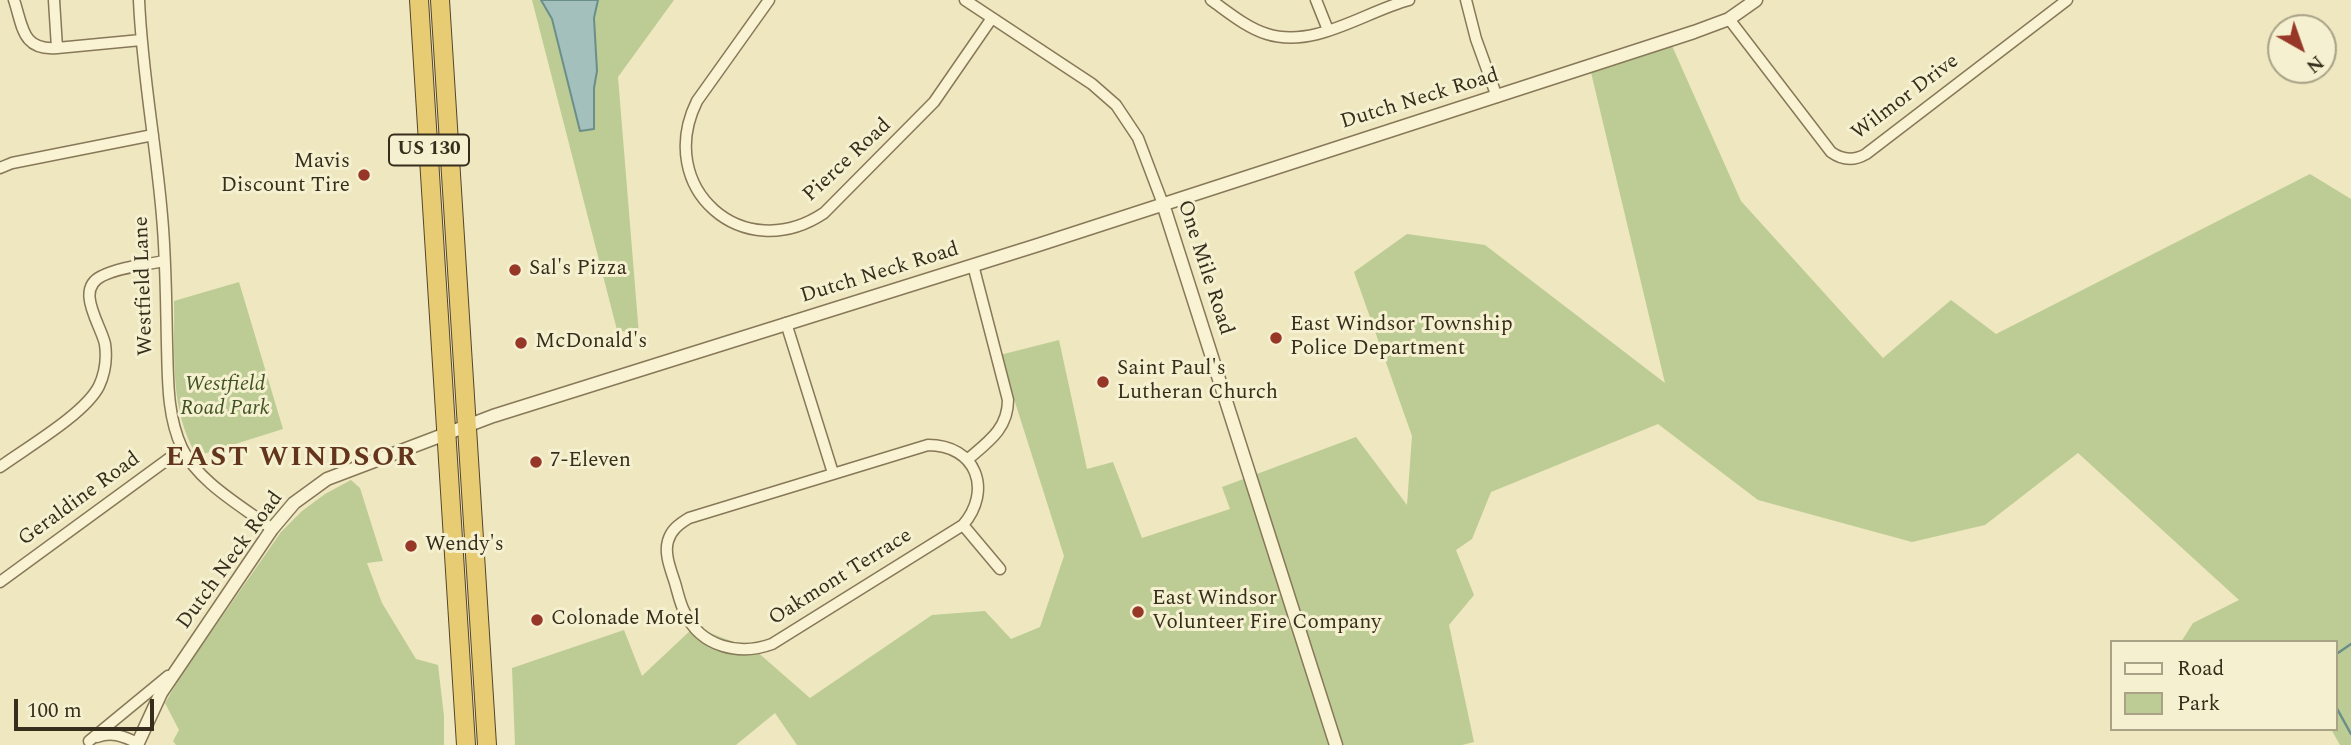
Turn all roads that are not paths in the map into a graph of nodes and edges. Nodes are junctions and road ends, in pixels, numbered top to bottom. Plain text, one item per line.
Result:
1 (14, 0) edge
2 (54, 0) edge
3 (139, 0) edge
4 (419, 0) edge
5 (440, 0) edge
6 (769, 0) edge
7 (965, 0) edge
8 (1210, 0) edge
9 (1316, 0) edge
10 (1409, 0) edge
11 (1466, 0) edge
12 (1756, 0) edge
13 (2067, 0) edge
14 (992, 18) junction
15 (1729, 19) junction
16 (1328, 30) junction
17 (141, 40) junction
18 (57, 48) junction
19 (1497, 96) junction
20 (153, 135) junction
21 (0, 162) edge
22 (12, 163) junction
23 (0, 168) edge
24 (1163, 204) junction
25 (164, 261) junction
26 (973, 265) junction
27 (786, 323) junction
28 (466, 426) junction
29 (446, 434) junction
30 (183, 449) junction
31 (967, 460) junction
32 (0, 467) edge
33 (833, 473) junction
34 (962, 525) junction
35 (272, 529) junction
36 (1000, 569) dead end
37 (0, 582) edge
38 (176, 670) junction
39 (87, 743) edge
40 (137, 744) edge
41 (466, 745) edge
42 (487, 745) edge
43 (1336, 745) edge

1 - 18 street
2 - 18 street
3 - 17 street, Westfield Lane
4 - 29 highway, US 130
5 - 28 highway, US 130
6 - 14 street, Pierce Road
7 - 14 street, One Mile Road
8 - 16 street
9 - 16 street
10 - 16 street
11 - 19 street
12 - 15 street, Dutch Neck Road
13 - 15 street, Wilmor Drive
14 - 24 street, One Mile Road
15 - 19 street, Dutch Neck Road
17 - 18 street
17 - 20 street, Westfield Lane
19 - 24 street, Dutch Neck Road
20 - 22 street
20 - 25 street, Westfield Lane
21 - 22 street
22 - 23 street
24 - 26 street, Dutch Neck Road
24 - 43 street, One Mile Road
25 - 30 street, Westfield Lane
25 - 32 street
26 - 27 street, Dutch Neck Road
26 - 31 street
27 - 28 street, Dutch Neck Road
27 - 33 street
28 - 29 street, Dutch Neck Road
28 - 42 highway, US 130
29 - 35 street, Dutch Neck Road
29 - 41 highway, US 130
30 - 35 street, Westfield Lane
30 - 37 street, Geraldine Road
31 - 33 street, Oakmont Terrace
31 - 34 street
33 - 34 street, Oakmont Terrace
34 - 36 street
35 - 38 street, Dutch Neck Road
38 - 39 street
38 - 40 street, Dutch Neck Road
39 - 40 street

